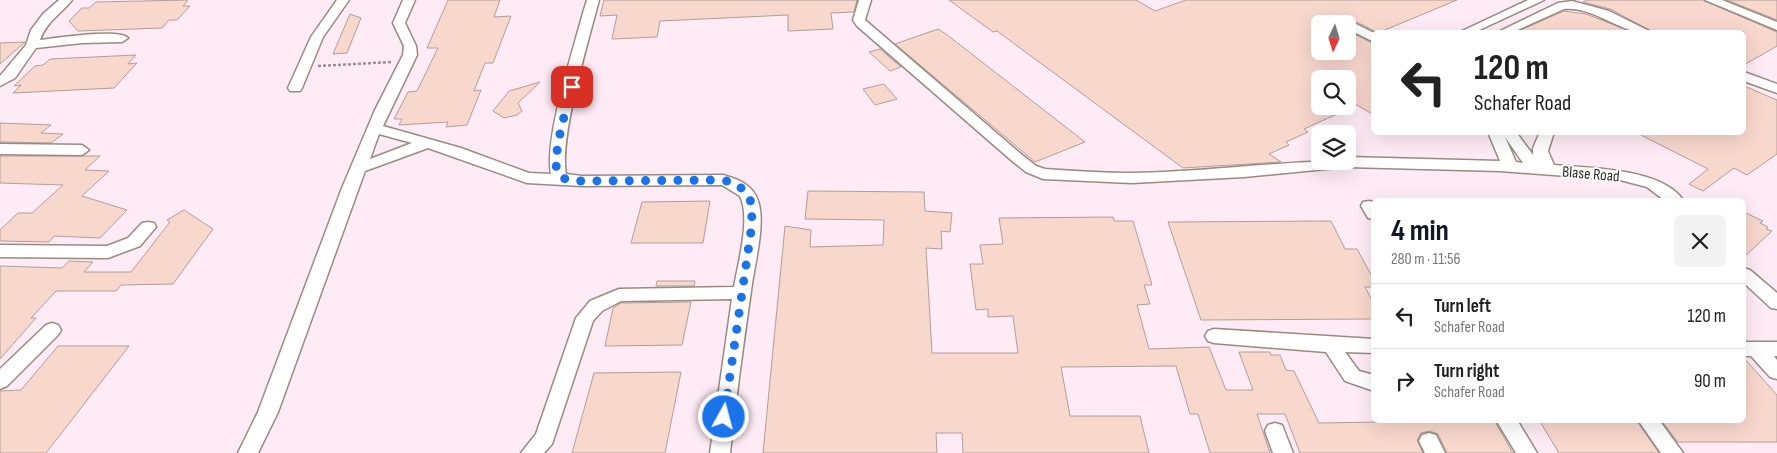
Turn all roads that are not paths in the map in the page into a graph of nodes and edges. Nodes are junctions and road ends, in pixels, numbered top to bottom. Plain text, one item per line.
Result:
1 (66, 0) edge
2 (343, 0) edge
3 (408, 0) edge
4 (594, 0) edge
5 (865, 0) edge
6 (1538, 0) edge
7 (1711, 0) edge
8 (1777, 26) edge
9 (1356, 29) edge
10 (1470, 30) edge
11 (1508, 30) edge
12 (1640, 30) edge
13 (1371, 36) edge
14 (122, 38) dead end
15 (32, 45) junction
16 (1746, 77) edge
17 (0, 82) edge
18 (295, 88) dead end
19 (1777, 89) edge
20 (374, 128) junction
21 (1496, 135) edge
22 (1511, 135) edge
23 (1546, 135) edge
24 (427, 143) junction
25 (0, 150) edge
26 (82, 150) dead end
27 (1505, 166) junction
28 (358, 168) junction
29 (1542, 169) junction
30 (568, 180) junction
31 (1672, 198) edge
32 (148, 227) dead end
33 (0, 251) edge
34 (1746, 276) edge
35 (742, 293) junction
36 (1777, 302) edge
37 (52, 330) dead end
38 (1214, 336) dead end
39 (1332, 345) junction
40 (1371, 346) edge
41 (1750, 349) edge
42 (1777, 349) edge
43 (1777, 372) edge
44 (0, 381) edge
45 (1371, 383) edge
46 (1508, 423) edge
47 (1650, 423) edge
48 (1276, 431) dead end
49 (248, 453) edge
50 (531, 453) edge
51 (720, 453) edge
52 (1283, 453) edge
53 (1527, 453) edge
54 (1673, 453) edge

1 - 15 street
2 - 18 street
3 - 20 street
4 - 30 street
5 - 27 street, Blase Road
6 - 10 street
7 - 8 street
9 - 13 street
11 - 12 lane
14 - 15 lane
15 - 17 street
16 - 19 street
20 - 24 street
20 - 28 street
21 - 27 street
22 - 29 street
23 - 29 street
24 - 28 street
24 - 30 street
25 - 26 street
27 - 29 street, Blase Road
28 - 49 street
29 - 31 street, Blase Road
30 - 35 street
32 - 33 street
34 - 36 street
35 - 50 street
35 - 51 street
37 - 44 street
38 - 39 street
39 - 40 street
39 - 45 street
41 - 42 street
41 - 43 street
46 - 53 street
47 - 54 street
48 - 52 street

